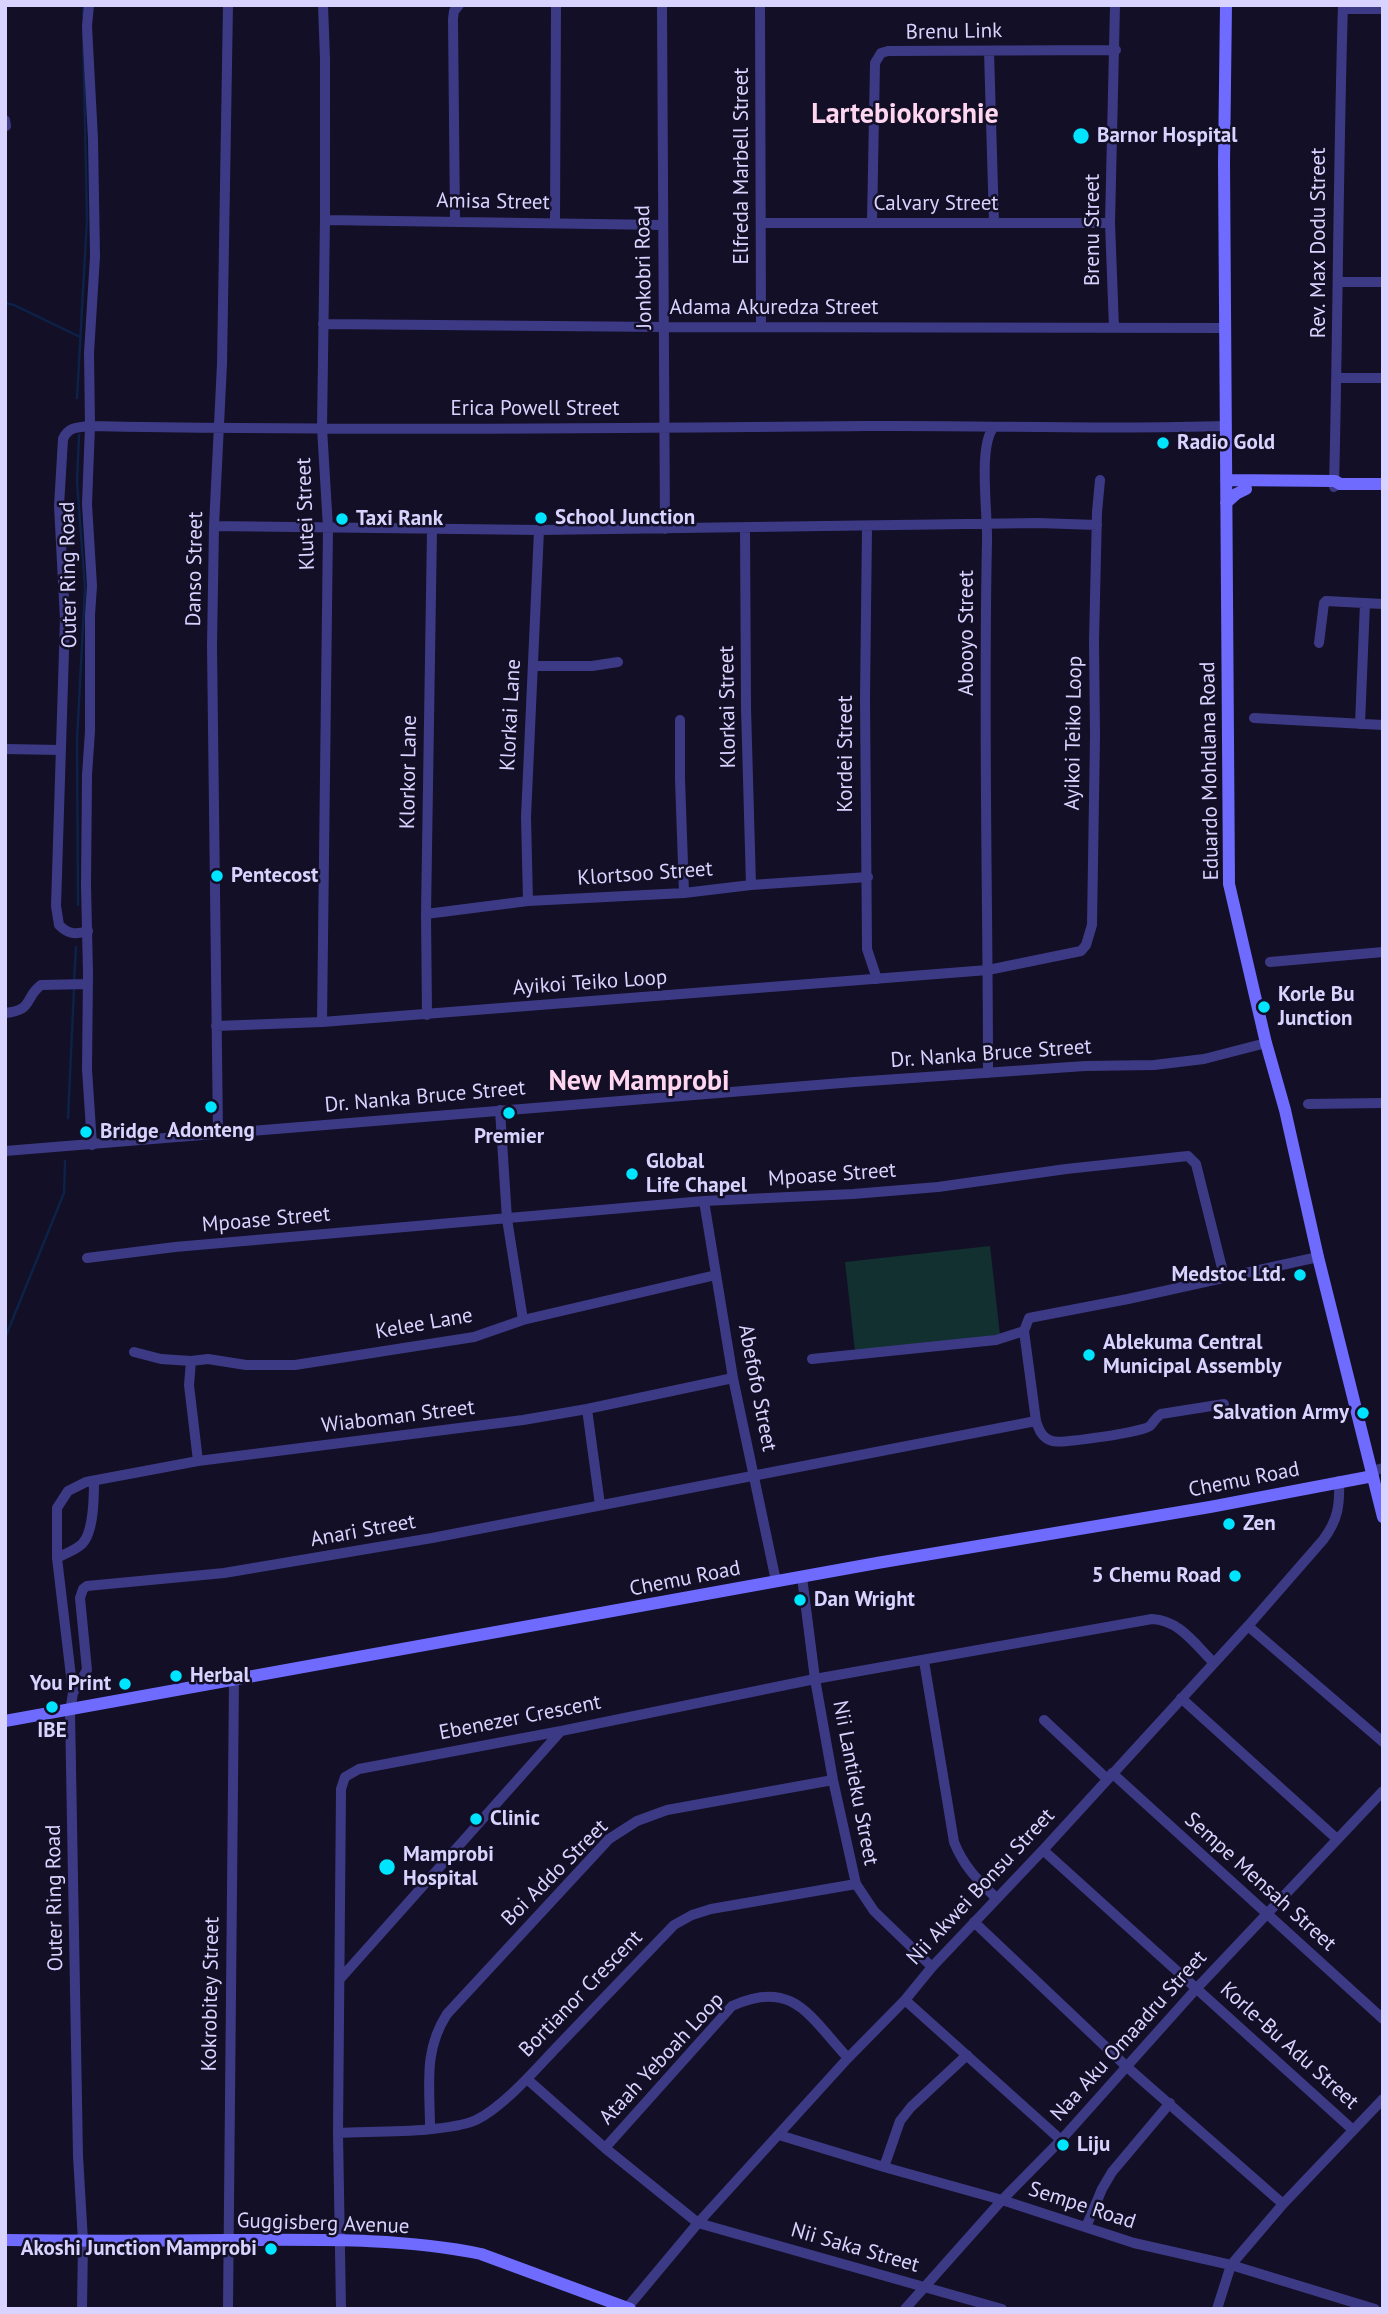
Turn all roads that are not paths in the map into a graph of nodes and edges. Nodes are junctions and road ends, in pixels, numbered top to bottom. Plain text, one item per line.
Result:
1 (89, 5) edge
2 (228, 5) edge
3 (323, 5) edge
4 (459, 5) edge
5 (556, 5) edge
6 (662, 5) edge
7 (760, 5) edge
8 (1115, 5) edge
9 (1226, 5) edge
10 (1343, 7) edge
11 (1383, 9) edge
12 (1116, 50) junction
13 (989, 51) junction
14 (325, 220) junction
15 (455, 221) junction
16 (555, 222) junction
17 (872, 222) junction
18 (762, 223) junction
19 (994, 223) junction
20 (1110, 223) junction
21 (662, 225) junction
22 (1338, 282) junction
23 (1383, 282) edge
24 (323, 324) junction
25 (664, 327) junction
26 (761, 327) junction
27 (1114, 328) junction
28 (1226, 328) junction
29 (1338, 378) junction
30 (1383, 378) edge
31 (90, 426) junction
32 (1226, 426) junction
33 (664, 427) junction
34 (219, 428) junction
35 (322, 428) junction
36 (993, 428) junction
37 (1226, 458) junction
38 (1100, 480) dead end
39 (1336, 484) junction
40 (1383, 484) edge
41 (1226, 485) junction
42 (1251, 485) junction
43 (1226, 503) junction
44 (988, 524) junction
45 (1097, 525) junction
46 (214, 526) junction
47 (867, 527) junction
48 (328, 528) junction
49 (745, 528) junction
50 (432, 529) junction
51 (664, 529) junction
52 (539, 530) junction
53 (1365, 603) junction
54 (1383, 604) edge
55 (1319, 643) dead end
56 (618, 662) dead end
57 (533, 666) junction
58 (1254, 718) dead end
59 (680, 720) dead end
60 (1360, 724) junction
61 (1383, 725) edge
62 (5, 749) edge
63 (61, 750) junction
64 (868, 877) junction
65 (751, 884) junction
66 (684, 893) junction
67 (528, 901) junction
68 (426, 914) junction
69 (88, 932) junction
70 (1383, 952) edge
71 (1270, 962) dead end
72 (988, 970) junction
73 (877, 979) junction
74 (89, 984) junction
75 (5, 1013) edge
76 (427, 1014) junction
77 (322, 1022) junction
78 (216, 1026) junction
79 (1266, 1043) junction
80 (988, 1073) junction
81 (1383, 1103) edge
82 (1308, 1104) dead end
83 (500, 1110) junction
84 (218, 1134) junction
85 (92, 1145) junction
86 (5, 1151) edge
87 (704, 1201) junction
88 (507, 1219) junction
89 (1318, 1257) junction
90 (87, 1258) dead end
91 (716, 1275) junction
92 (1224, 1276) junction
93 (523, 1320) junction
94 (1024, 1331) junction
95 (134, 1352) dead end
96 (812, 1359) dead end
97 (191, 1361) junction
98 (733, 1378) junction
99 (1224, 1404) dead end
100 (587, 1409) junction
101 (1036, 1421) junction
102 (198, 1461) junction
103 (1376, 1472) edge
104 (755, 1477) junction
105 (94, 1481) junction
106 (1339, 1481) junction
107 (68, 1491) joint
108 (600, 1506) junction
109 (1383, 1517) edge
110 (57, 1558) junction
111 (802, 1577) junction
112 (776, 1581) junction
113 (1248, 1626) junction
114 (924, 1661) junction
115 (1213, 1662) junction
116 (815, 1679) junction
117 (234, 1680) junction
118 (73, 1693) junction
119 (1181, 1698) junction
120 (70, 1711) junction
121 (1044, 1720) dead end
122 (5, 1721) edge
123 (561, 1731) junction
124 (1383, 1742) edge
125 (1109, 1776) junction
126 (833, 1780) junction
127 (1383, 1791) edge
128 (1337, 1839) junction
129 (1043, 1850) junction
130 (856, 1884) junction
131 (996, 1898) junction
132 (1267, 1913) junction
133 (974, 1922) junction
134 (932, 1967) junction
135 (340, 1979) junction
136 (1196, 1989) junction
137 (905, 2000) junction
138 (1383, 2019) edge
139 (967, 2055) junction
140 (848, 2058) junction
141 (1127, 2067) junction
142 (527, 2079) junction
143 (1383, 2099) edge
144 (1170, 2103) junction
145 (430, 2128) junction
146 (1353, 2130) junction
147 (338, 2133) junction
148 (779, 2135) junction
149 (1061, 2140) junction
150 (605, 2148) junction
151 (884, 2167) junction
152 (1002, 2200) junction
153 (1283, 2204) junction
154 (698, 2223) junction
155 (1086, 2228) junction
156 (5, 2240) edge
157 (228, 2240) junction
158 (341, 2240) junction
159 (83, 2241) junction
160 (1231, 2265) junction
161 (924, 2288) junction
162 (627, 2308) edge
163 (82, 2309) edge
164 (228, 2309) edge
165 (341, 2309) edge
166 (905, 2309) edge
167 (1002, 2309) edge
168 (1217, 2309) edge
169 (1375, 2309) edge

1 - 31 street, Outer Ring Road
2 - 34 street, Danso Street
3 - 14 street, Klutei Street
4 - 15 street
5 - 16 street
6 - 21 street, Jonkobri Road
7 - 18 street, Elfreda Marbell Street
8 - 12 street, Brenu Street
9 - 28 main road, Eduardo Mohdlana Road
10 - 11 street
10 - 22 street, Rev. Max Dodu Street
12 - 13 street, Brenu Link
12 - 20 street, Brenu Street
13 - 17 street, Brenu Link
13 - 19 street
14 - 15 street, Amisa Street
14 - 24 street, Klutei Street
15 - 16 street, Amisa Street
16 - 21 street, Amisa Street
17 - 18 street, Calvary Street
17 - 19 street, Calvary Street
18 - 26 street, Elfreda Marbell Street
19 - 20 street, Calvary Street
20 - 27 street, Brenu Street
21 - 25 street, Jonkobri Road
22 - 23 street
22 - 29 street, Rev. Max Dodu Street
24 - 25 street, Adama Akuredza Street
24 - 35 street, Klutei Street
25 - 26 street, Adama Akuredza Street
25 - 33 street, Jonkobri Road
26 - 27 street, Adama Akuredza Street
27 - 28 street, Adama Akuredza Street
28 - 32 main road, Eduardo Mohdlana Road
29 - 30 street
29 - 39 street, Rev. Max Dodu Street
31 - 34 street, Erica Powell Street
31 - 63 street, Erica Powell Street
31 - 69 street, Outer Ring Road
32 - 36 street
32 - 37 main road, Eduardo Mohdlana Road
33 - 35 street, Erica Powell Street
33 - 36 street, Erica Powell Street
33 - 51 street, Jonkobri Road
34 - 35 street, Erica Powell Street
34 - 46 street, Danso Street
35 - 48 street, Klutei Street
36 - 44 street, Abooyo Street
37 - 41 main road, Eduardo Mohdlana Road
37 - 42 main road
38 - 45 street, Ayikoi Teiko Loop
39 - 40 main road
39 - 42 main road
41 - 42 main road
41 - 43 main road, Eduardo Mohdlana Road
42 - 43 main road
43 - 79 main road, Eduardo Mohdlana Road
44 - 45 street
44 - 47 street
44 - 72 street, Abooyo Street
45 - 72 street, Ayikoi Teiko Loop
46 - 48 street
46 - 78 street, Danso Street
47 - 49 street
47 - 64 street, Kordei Street
48 - 50 street
48 - 77 street, Klutei Street
49 - 51 street
49 - 65 street, Klorkai Street
50 - 52 street
50 - 68 street, Klorkor Lane
51 - 52 street
52 - 57 street, Klorkai Lane
53 - 54 street
53 - 55 street
53 - 60 street
56 - 57 street
57 - 67 street, Klorkai Lane
58 - 60 street
59 - 66 street
60 - 61 street
62 - 63 street
63 - 69 street
64 - 65 street, Klortsoo Street
64 - 73 street, Kordei Street
65 - 66 street, Klortsoo Street
66 - 67 street, Klortsoo Street
67 - 68 street, Klortsoo Street
68 - 76 street, Klorkor Lane
69 - 74 street, Outer Ring Road
70 - 71 street
72 - 73 street, Ayikoi Teiko Loop
72 - 80 street, Abooyo Street
73 - 76 street, Ayikoi Teiko Loop
74 - 75 street
74 - 85 street, Outer Ring Road
76 - 77 street, Ayikoi Teiko Loop
77 - 78 street, Ayikoi Teiko Loop
78 - 84 street, Danso Street
79 - 80 street, Dr. Nanka Bruce Street
79 - 89 main road, Eduardo Mohdlana Road
80 - 83 street, Dr. Nanka Bruce Street
81 - 82 street
83 - 84 street, Dr. Nanka Bruce Street
83 - 88 street
84 - 85 street, Dr. Nanka Bruce Street
85 - 86 street, Dr. Nanka Bruce Street
87 - 88 street, Mpoase Street
87 - 91 street, Abefofo Street
87 - 92 street, Mpoase Street
88 - 90 street, Mpoase Street
88 - 93 street
89 - 92 street
89 - 103 main road, Eduardo Mohdlana Road
91 - 93 street, Kelee Lane
91 - 98 street, Abefofo Street
92 - 94 street
93 - 97 street, Kelee Lane
94 - 96 street
94 - 101 street
95 - 97 street, Kelee Lane
97 - 102 street
98 - 100 street, Wiaboman Street
98 - 104 street, Abefofo Street
99 - 101 street
100 - 102 street, Wiaboman Street
100 - 108 street
101 - 104 street, Anari Street
102 - 105 street, Wiaboman Street
103 - 106 main road, Chemu Road
103 - 109 main road, Eduardo Mohdlana Road
104 - 108 street, Anari Street
104 - 112 street, Abefofo Street
105 - 107 street, Wiaboman Street
105 - 110 street
106 - 111 main road, Chemu Road
106 - 113 street, Nii Akwei Bonsu Street
107 - 110 street, Outer Ring Road
108 - 118 street, Anari Street
110 - 118 street, Outer Ring Road
111 - 112 main road, Chemu Road
111 - 116 street, Nii Lantieku Street
112 - 117 main road, Chemu Road
113 - 115 street, Nii Akwei Bonsu Street
113 - 124 street
114 - 115 street, Ebenezer Crescent
114 - 116 street, Ebenezer Crescent
114 - 131 street
115 - 119 street, Nii Akwei Bonsu Street
116 - 123 street, Ebenezer Crescent
116 - 126 street, Nii Lantieku Street
117 - 120 main road, Chemu Road
117 - 157 street, Kokrobitey Street
118 - 120 street, Outer Ring Road
119 - 125 street, Nii Akwei Bonsu Street
119 - 128 street
120 - 122 main road, Chemu Road
120 - 159 street, Outer Ring Road
121 - 125 street, Sempe Mensah Street
123 - 135 street
123 - 135 street, Ebenezer Crescent
125 - 129 street, Nii Akwei Bonsu Street
125 - 132 street, Sempe Mensah Street
126 - 130 street, Nii Lantieku Street
126 - 145 street, Boi Addo Street
127 - 128 street, Naa Aku Omaadru Street
128 - 132 street, Naa Aku Omaadru Street
129 - 131 street, Nii Akwei Bonsu Street
129 - 136 street, Korle-Bu Adu Street
130 - 134 street, Nii Lantieku Street
130 - 142 street, Bortianor Crescent
131 - 133 street, Nii Akwei Bonsu Street
132 - 136 street, Naa Aku Omaadru Street
132 - 138 street, Sempe Mensah Street
133 - 134 street, Nii Akwei Bonsu Street
133 - 141 street
134 - 137 street, Nii Akwei Bonsu Street
135 - 147 street, Ebenezer Crescent
136 - 141 street, Naa Aku Omaadru Street
136 - 146 street, Korle-Bu Adu Street
137 - 139 street
137 - 140 street, Nii Akwei Bonsu Street
139 - 149 street
139 - 151 street
140 - 148 street, Nii Akwei Bonsu Street
140 - 150 street, Ataah Yeboah Loop
141 - 144 street
141 - 149 street, Naa Aku Omaadru Street
142 - 145 street, Bortianor Crescent
142 - 150 street
143 - 146 street
144 - 153 street
144 - 155 street
145 - 147 street, Bortianor Crescent
146 - 153 street
147 - 158 street, Ebenezer Crescent
148 - 151 street, Sempe Road
148 - 154 street, Nii Akwei Bonsu Street
149 - 152 street, Naa Aku Omaadru Street
150 - 154 street
151 - 152 street, Sempe Road
152 - 155 street, Sempe Road
152 - 161 street, Naa Aku Omaadru Street
153 - 160 street
154 - 161 street, Nii Saka Street
154 - 162 street, Nii Akwei Bonsu Street
155 - 160 street, Sempe Road
156 - 159 main road, Guggisberg Avenue
157 - 158 main road, Guggisberg Avenue
157 - 159 main road, Guggisberg Avenue
157 - 164 street, Kokrobitey Street
158 - 162 main road, Guggisberg Avenue
158 - 165 street, Ebenezer Crescent
159 - 163 street, Outer Ring Road
160 - 168 street
160 - 169 street, Sempe Road
161 - 166 street, Naa Aku Omaadru Street
161 - 167 street, Nii Saka Street

